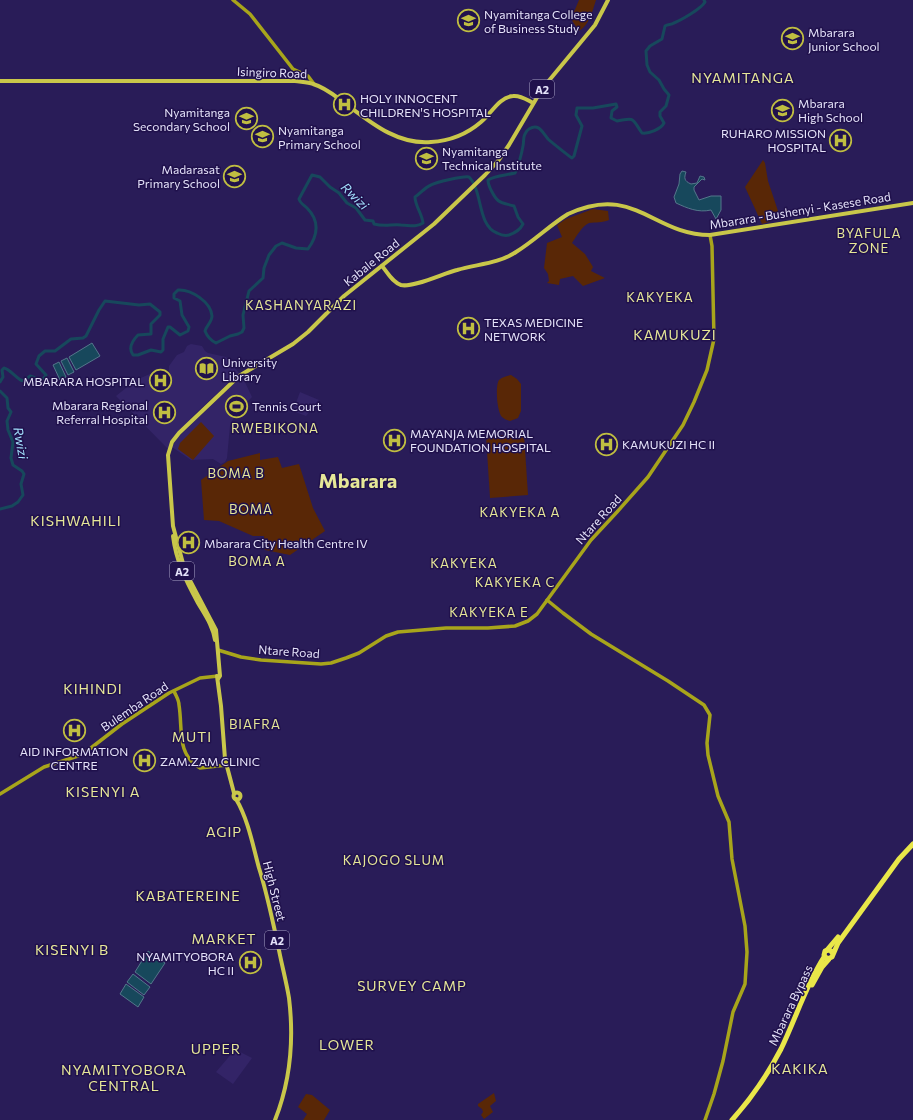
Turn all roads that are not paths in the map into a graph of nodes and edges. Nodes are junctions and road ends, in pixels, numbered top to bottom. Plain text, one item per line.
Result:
1 (233, 0) edge
2 (608, 0) edge
3 (0, 81) edge
4 (314, 84) junction
5 (533, 103) junction
6 (913, 203) edge
7 (710, 235) junction
8 (382, 266) junction
9 (428, 280) junction
10 (548, 600) junction
11 (216, 639) junction
12 (218, 650) junction
13 (218, 677) junction
14 (174, 691) junction
15 (227, 765) junction
16 (0, 794) edge
17 (913, 841) edge
18 (913, 844) edge
19 (829, 957) junction
20 (275, 1120) edge
21 (705, 1120) edge
22 (732, 1120) edge
23 (737, 1120) edge

1 - 4 main road
2 - 5 main road, A2
3 - 4 main road, Isingiro Road
4 - 5 main road, Isingiro Road
5 - 8 main road, Kabale Road / A2
6 - 7 main road, Mbarara - Bushenyi - Kasese Road
7 - 9 main road, Mbarara - Bushenyi - Kasese Road
7 - 10 main road, Ntare Road
8 - 9 main road, Mbarara - Bushenyi - Kasese Road
8 - 9 main road, Mbarara - Bushenyi - Kasese Road
8 - 11 main road, Kabale Road / A2
10 - 12 main road, Ntare Road
10 - 21 main road
11 - 12 main road, A2
11 - 13 main road, A2
12 - 13 main road, A2
13 - 14 main road, Bulemba Road
13 - 15 main road, A2
14 - 15 main road
14 - 16 main road, Bulemba Road
15 - 20 main road, High Street / A2
17 - 19 highway
18 - 19 highway
19 - 22 highway, Mbarara Bypass
19 - 23 highway, Mbarara Bypass

